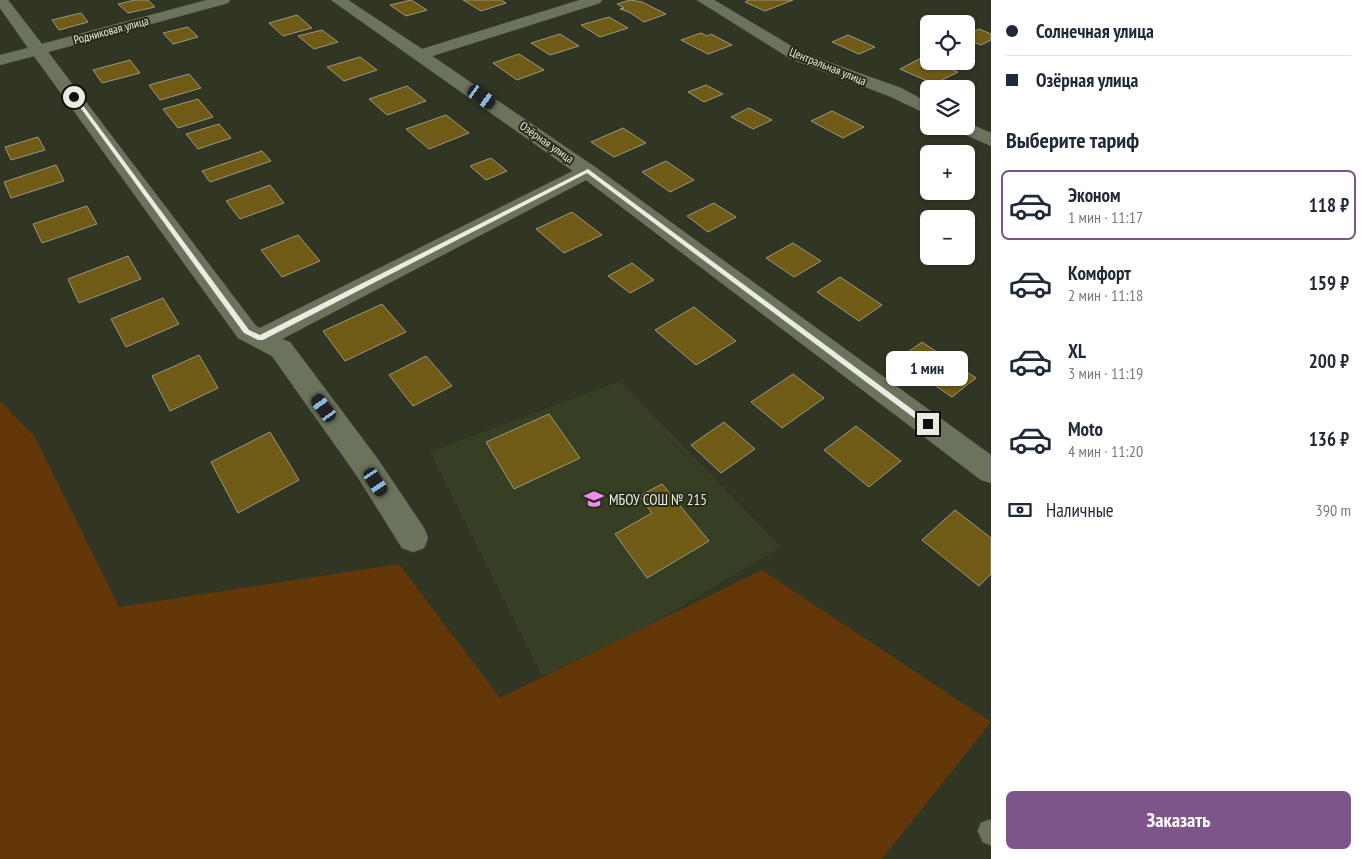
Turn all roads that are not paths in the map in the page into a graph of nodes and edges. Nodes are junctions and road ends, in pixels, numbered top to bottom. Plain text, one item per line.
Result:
1 (1, 0) edge
2 (223, 0) edge
3 (338, 0) edge
4 (594, 0) edge
5 (704, 0) edge
6 (39, 50) junction
7 (421, 54) junction
8 (0, 60) edge
9 (920, 105) edge
10 (975, 133) edge
11 (991, 140) edge
12 (588, 171) junction
13 (260, 338) junction
14 (991, 471) edge
15 (412, 538) dead end

1 - 6 street
2 - 6 street, Родниковая улица
3 - 7 street, Озёрная улица
4 - 7 street
5 - 9 street, Центральная улица
6 - 8 street, Родниковая улица
6 - 13 street
7 - 12 street, Озёрная улица
10 - 11 street
12 - 13 street
12 - 14 street, Озёрная улица
13 - 15 street

